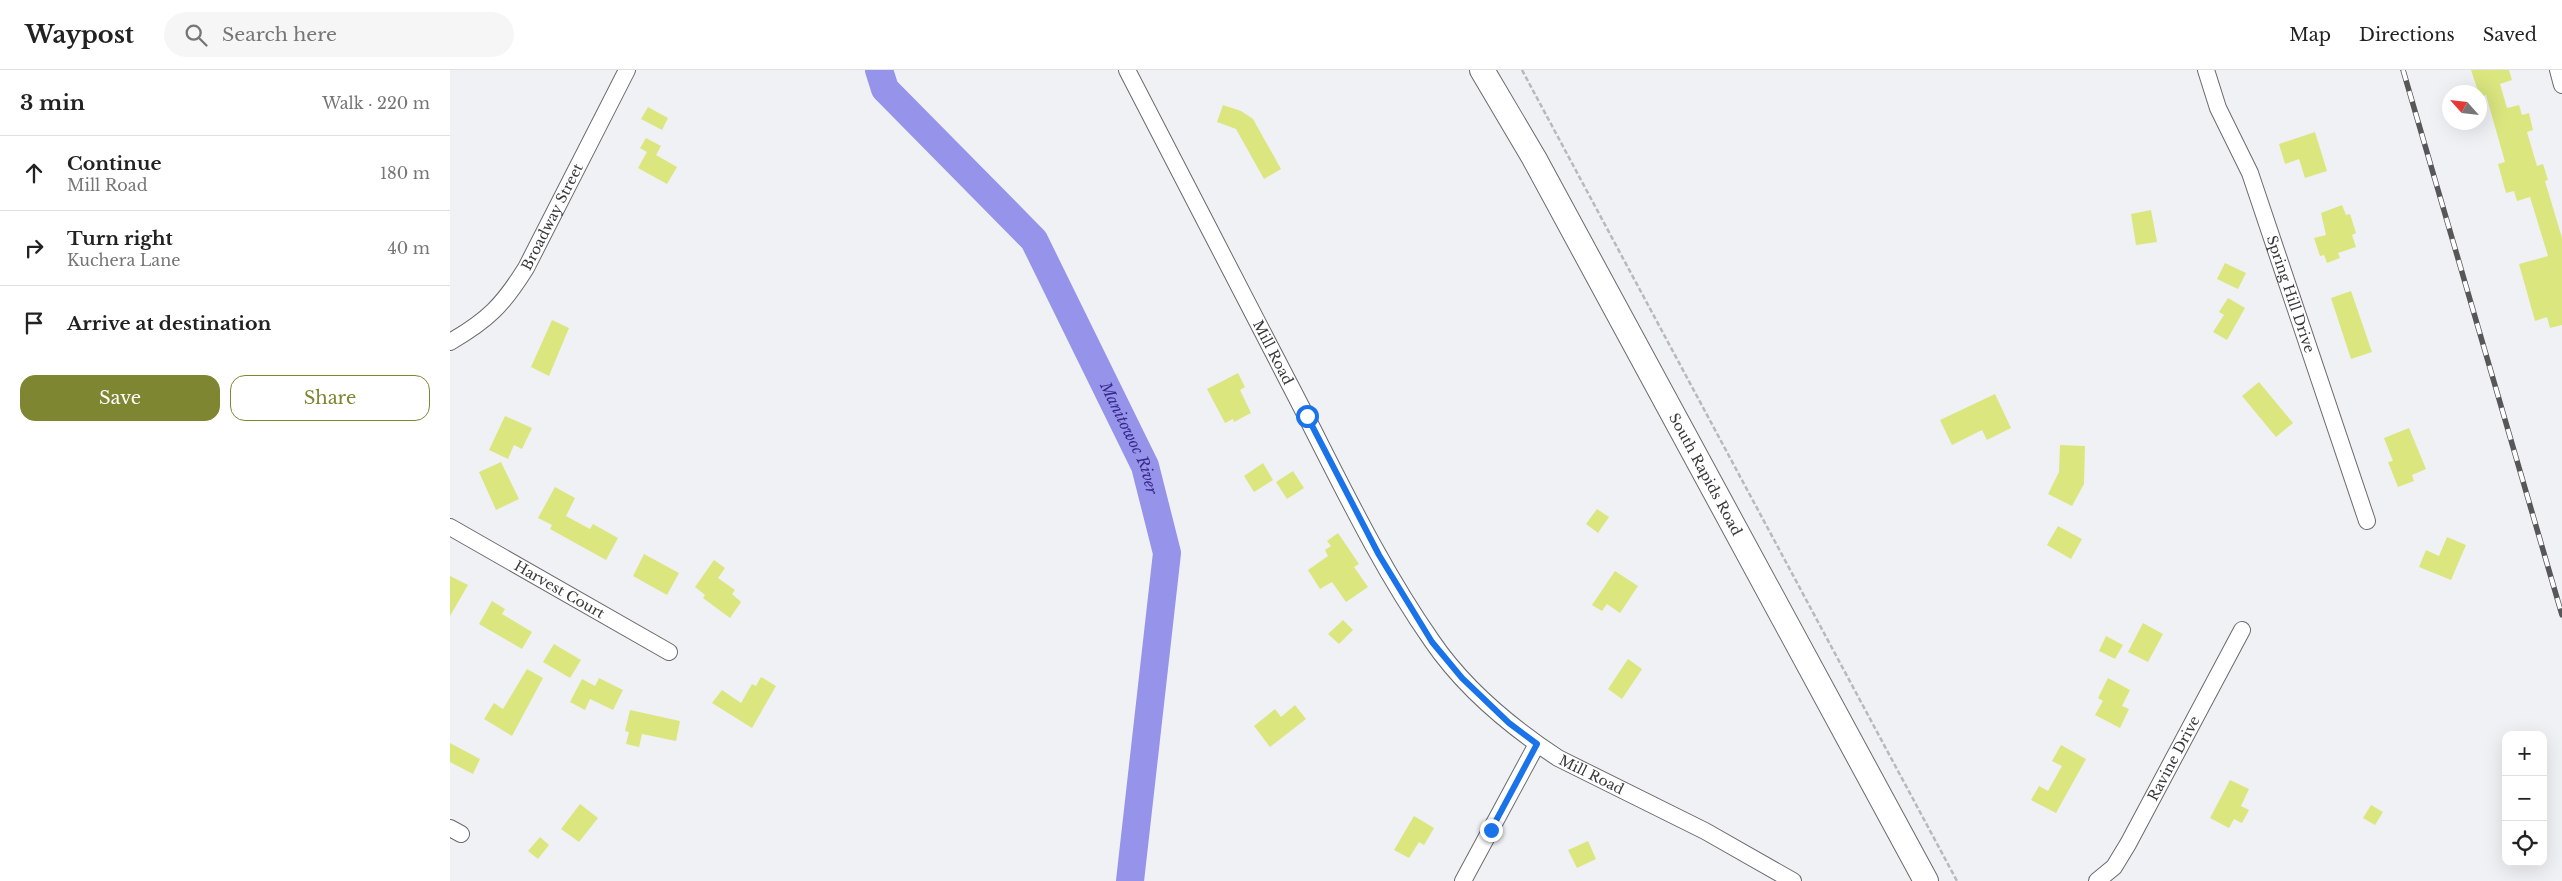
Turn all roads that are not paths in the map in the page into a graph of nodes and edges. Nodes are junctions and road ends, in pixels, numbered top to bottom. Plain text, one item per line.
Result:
1 (627, 70) edge
2 (1127, 70) edge
3 (1482, 70) edge
4 (2206, 70) edge
5 (2558, 70) edge
6 (2562, 85) edge
7 (450, 342) edge
8 (2367, 521) dead end
9 (450, 527) edge
10 (2242, 630) dead end
11 (669, 652) dead end
12 (1537, 744) junction
13 (1464, 881) edge
14 (1793, 881) edge
15 (1926, 881) edge
16 (2097, 881) edge

1 - 7 street, Broadway Street
2 - 12 street, Mill Road
3 - 15 main road, South Rapids Road
4 - 8 street, Spring Hill Drive
5 - 6 street
9 - 11 street, Harvest Court
10 - 16 street, Ravine Drive
12 - 13 street
12 - 14 street, Mill Road

